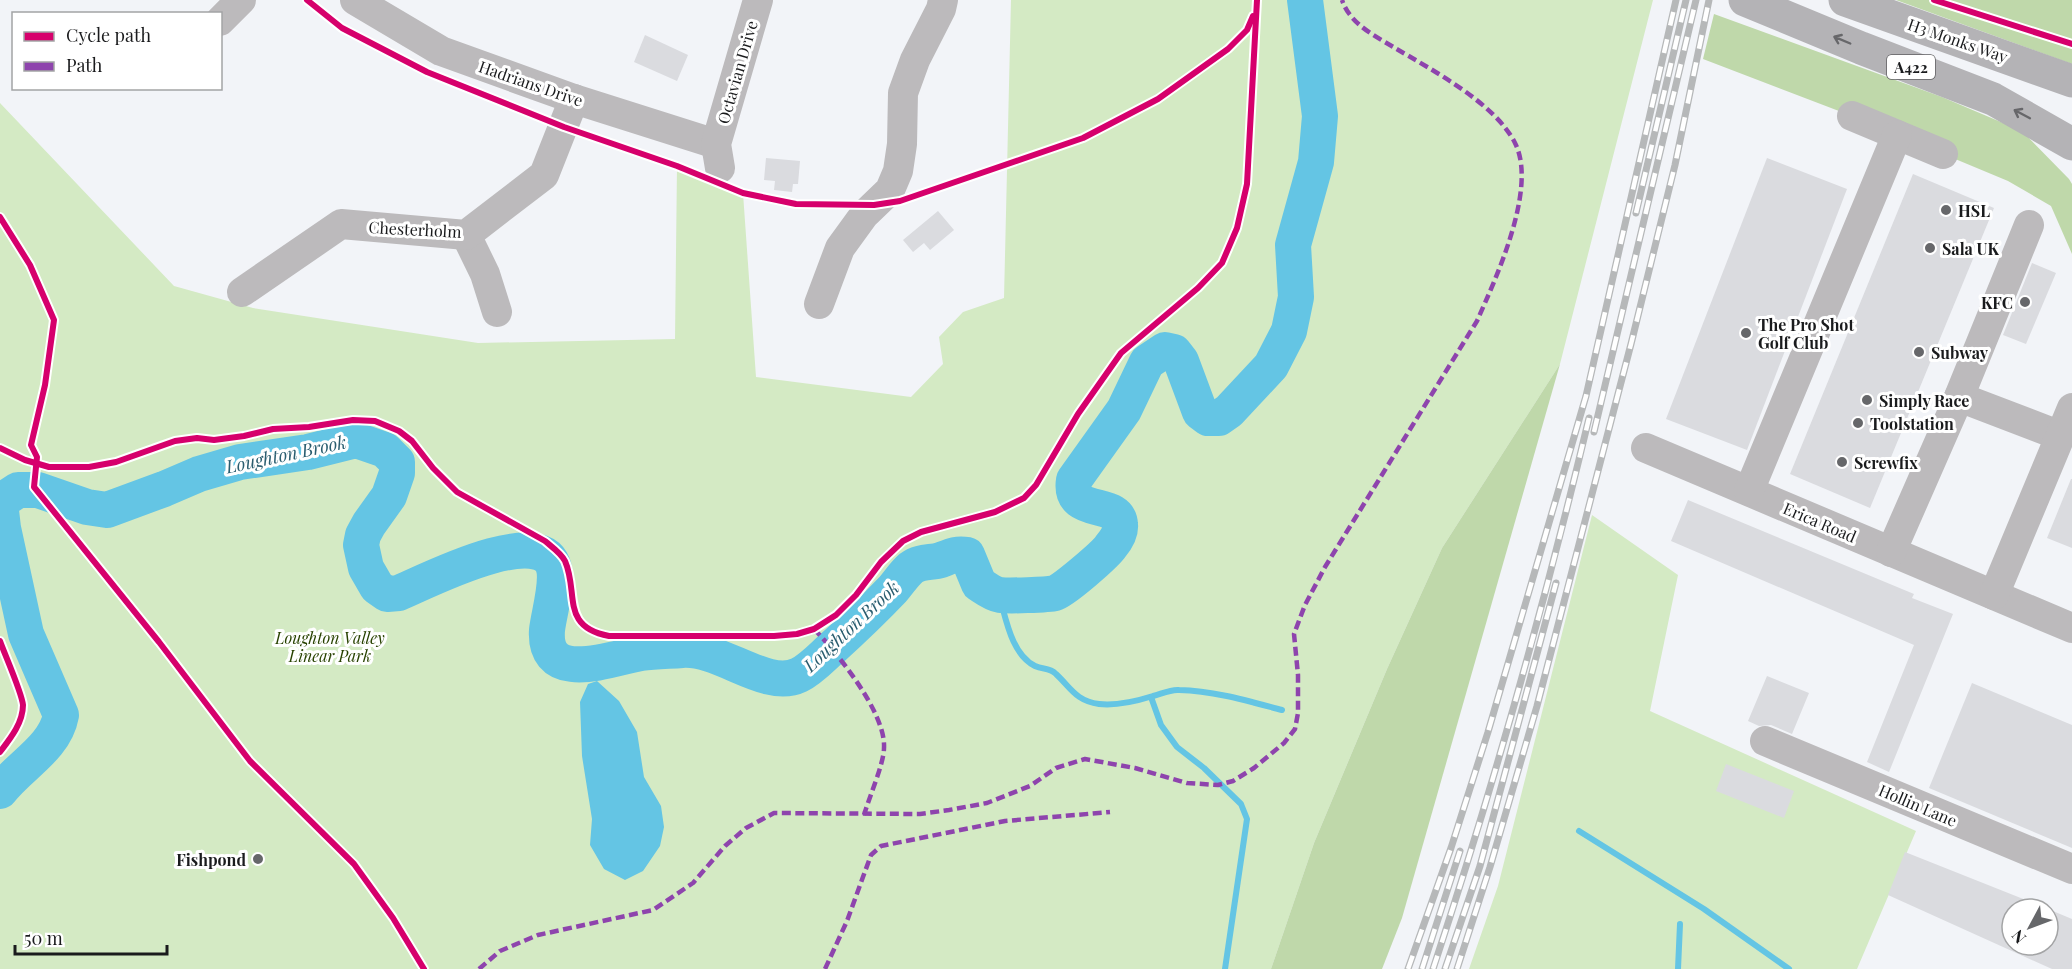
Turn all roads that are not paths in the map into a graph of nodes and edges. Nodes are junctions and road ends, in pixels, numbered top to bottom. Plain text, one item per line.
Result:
1 (241, 0) edge
2 (356, 0) edge
3 (758, 0) edge
4 (943, 0) edge
5 (1745, 0) edge
6 (1845, 0) edge
7 (222, 19) edge
8 (2072, 81) edge
9 (574, 99) junction
10 (1852, 116) dead end
11 (1897, 135) junction
12 (2072, 144) edge
13 (1943, 154) dead end
14 (718, 156) joint
15 (2029, 225) dead end
16 (466, 235) junction
17 (242, 292) dead end
18 (819, 304) dead end
19 (497, 312) dead end
20 (1959, 397) junction
21 (2072, 408) edge
22 (2061, 436) junction
23 (1646, 448) dead end
24 (1749, 491) junction
25 (1891, 552) junction
26 (1994, 594) junction
27 (2072, 628) edge
28 (1765, 741) dead end
29 (2072, 869) edge

1 - 7 street
2 - 9 street, Hadrians Drive
3 - 14 street, Octavian Drive
4 - 18 street
12 -> 5 main road, A422
6 - 8 main road, H3 Monks Way / A422
9 - 14 street, Hadrians Drive
9 - 16 street, Chesterholm
10 - 11 street
11 - 13 street
11 - 24 street
15 - 20 street
16 - 17 street, Chesterholm
16 - 19 street
20 - 22 street
20 - 25 street
21 - 22 street
22 - 26 street
23 - 24 street, Erica Road
24 - 25 street, Erica Road
25 - 26 street, Erica Road
26 - 27 street, Erica Road
28 - 29 street, Hollin Lane

